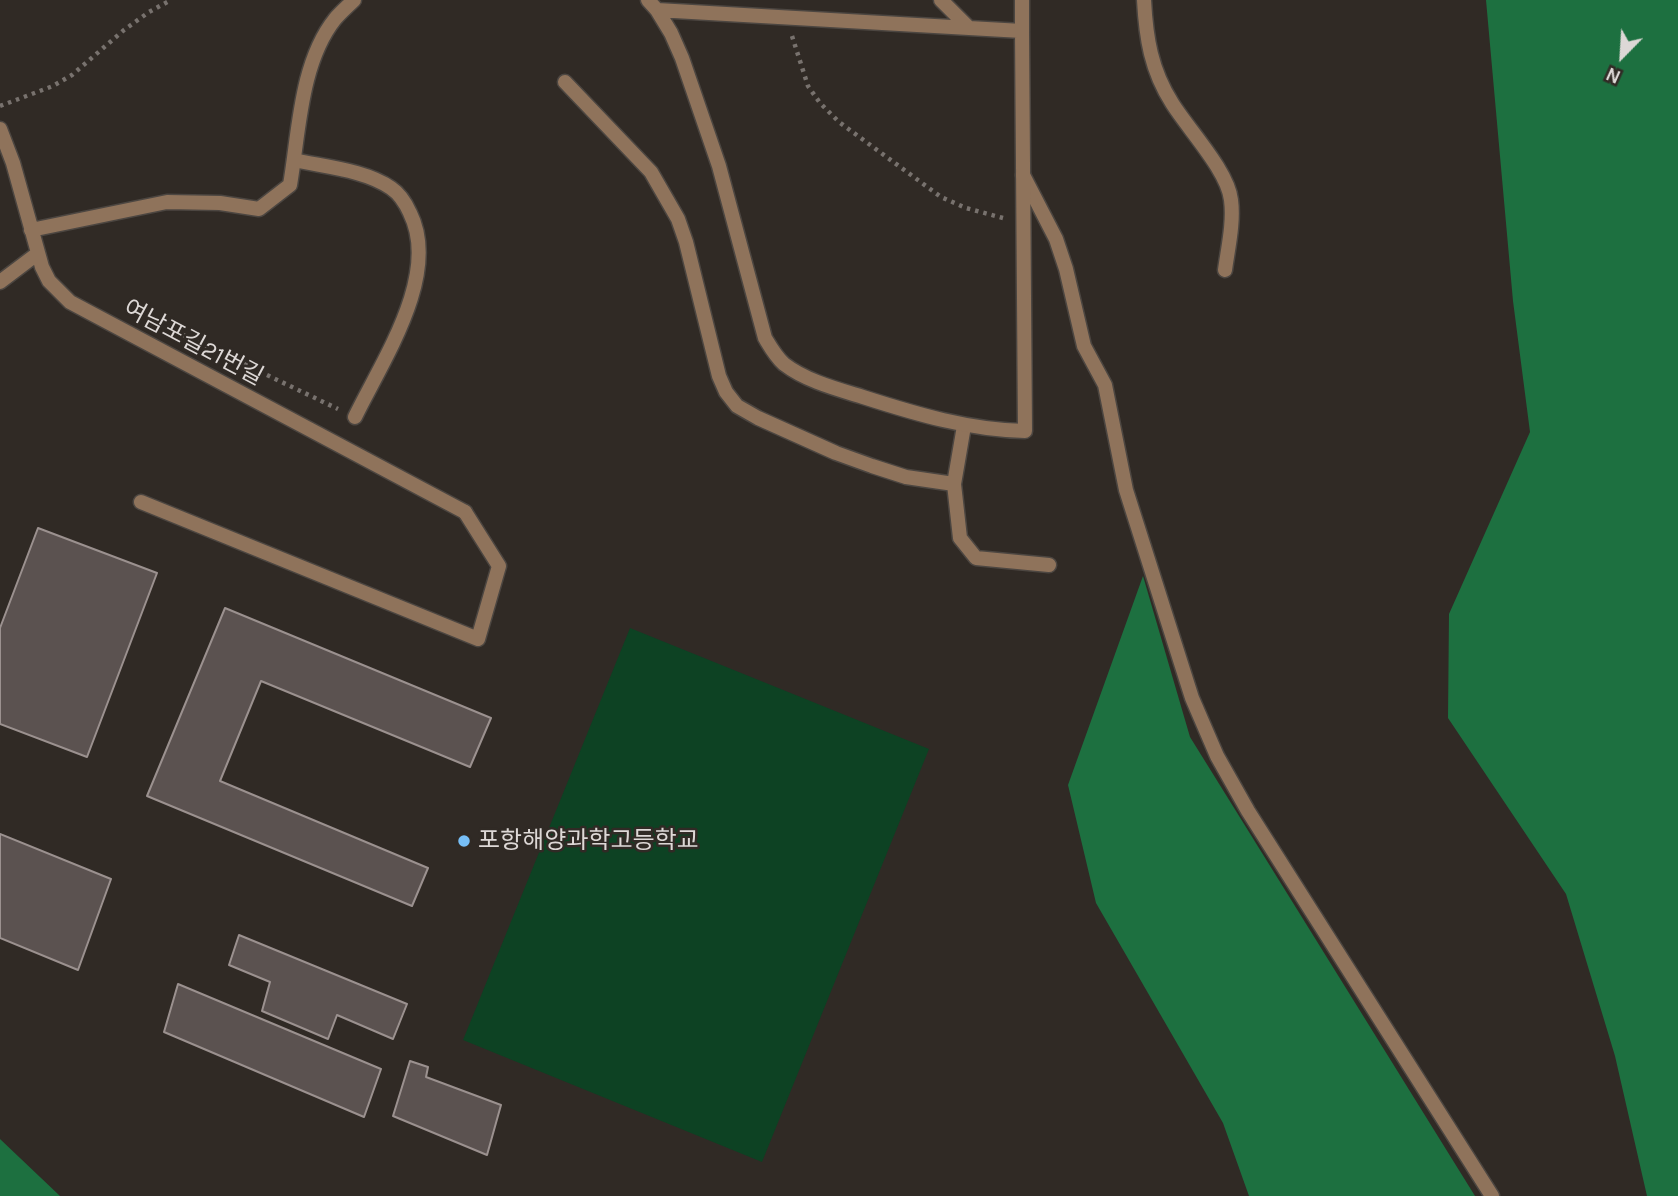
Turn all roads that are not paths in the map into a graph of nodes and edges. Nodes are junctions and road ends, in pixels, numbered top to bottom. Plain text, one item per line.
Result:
1 (354, 0) edge
2 (941, 0) edge
3 (1022, 0) edge
4 (1144, 0) edge
5 (652, 5) edge
6 (969, 28) junction
7 (1022, 31) junction
8 (565, 82) dead end
9 (0, 129) edge
10 (294, 160) junction
11 (1023, 175) junction
12 (31, 230) junction
13 (37, 254) junction
14 (1225, 270) dead end
15 (0, 282) edge
16 (355, 416) road end
17 (964, 426) junction
18 (954, 484) junction
19 (141, 502) dead end
20 (1049, 565) dead end
21 (1492, 1196) edge

1 - 10 street
2 - 6 street
3 - 7 street
4 - 14 street
5 - 6 street
5 - 17 street
6 - 7 street
7 - 11 street
8 - 18 street
9 - 12 street, 여남포길21번길
10 - 12 street
10 - 16 street
11 - 17 street
11 - 21 street
12 - 13 street, 여남포길21번길
13 - 15 street
13 - 19 street, 여남포길21번길
17 - 18 street
18 - 20 street

